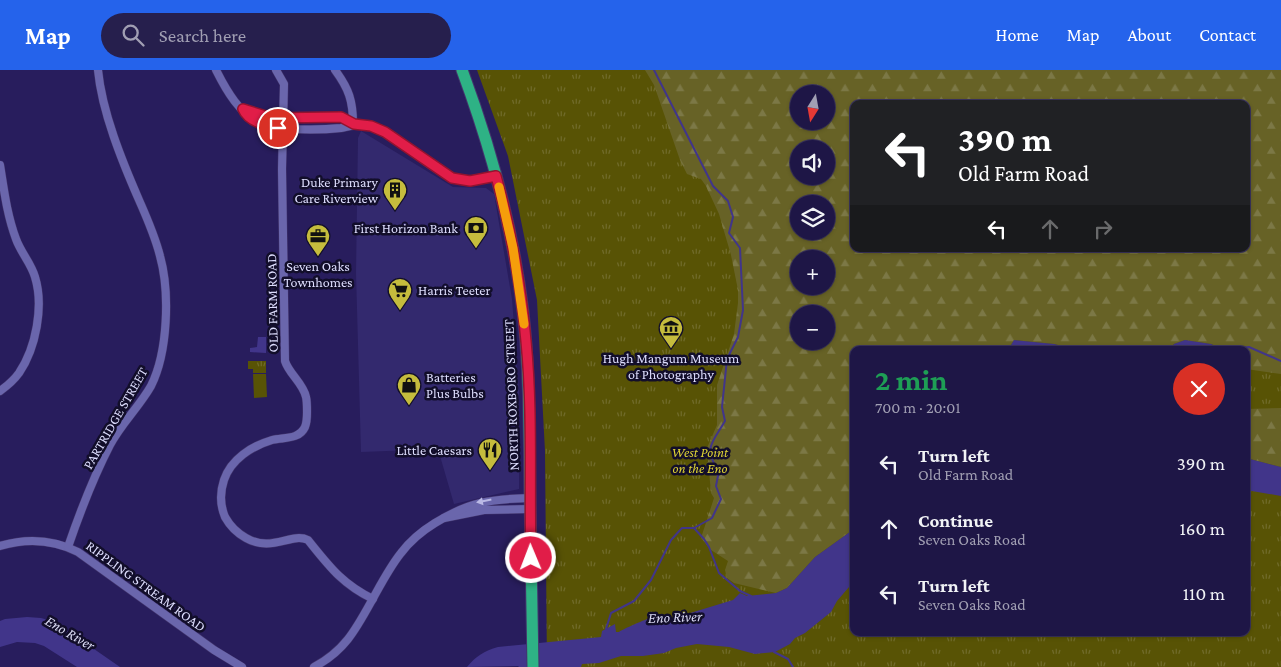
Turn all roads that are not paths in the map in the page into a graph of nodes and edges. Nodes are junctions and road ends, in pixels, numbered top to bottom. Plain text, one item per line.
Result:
1 (98, 70) edge
2 (216, 70) edge
3 (276, 70) edge
4 (335, 70) edge
5 (462, 70) edge
6 (243, 109) junction
7 (284, 118) junction
8 (354, 124) junction
9 (284, 129) junction
10 (0, 164) edge
11 (496, 176) junction
12 (0, 392) edge
13 (530, 503) junction
14 (442, 519) junction
15 (0, 546) edge
16 (68, 547) junction
17 (373, 598) junction
18 (242, 667) edge
19 (314, 667) edge
20 (533, 667) edge

1 - 16 street, PARTRIDGE STREET
2 - 6 street
3 - 7 street, OLD FARM ROAD
4 - 8 street
5 - 11 highway, NORTH ROXBORO STREET
6 - 7 street
6 - 9 street
7 - 8 street
7 - 9 street, OLD FARM ROAD
8 - 9 street
8 - 11 street
9 - 17 street, OLD FARM ROAD
10 - 12 street
11 - 13 highway, NORTH ROXBORO STREET
13 - 14 street
13 -> 14 street
13 - 20 highway, NORTH ROXBORO STREET
14 - 17 street
15 - 16 street, RIPPLING STREAM ROAD
16 - 18 street, RIPPLING STREAM ROAD
17 - 19 street

